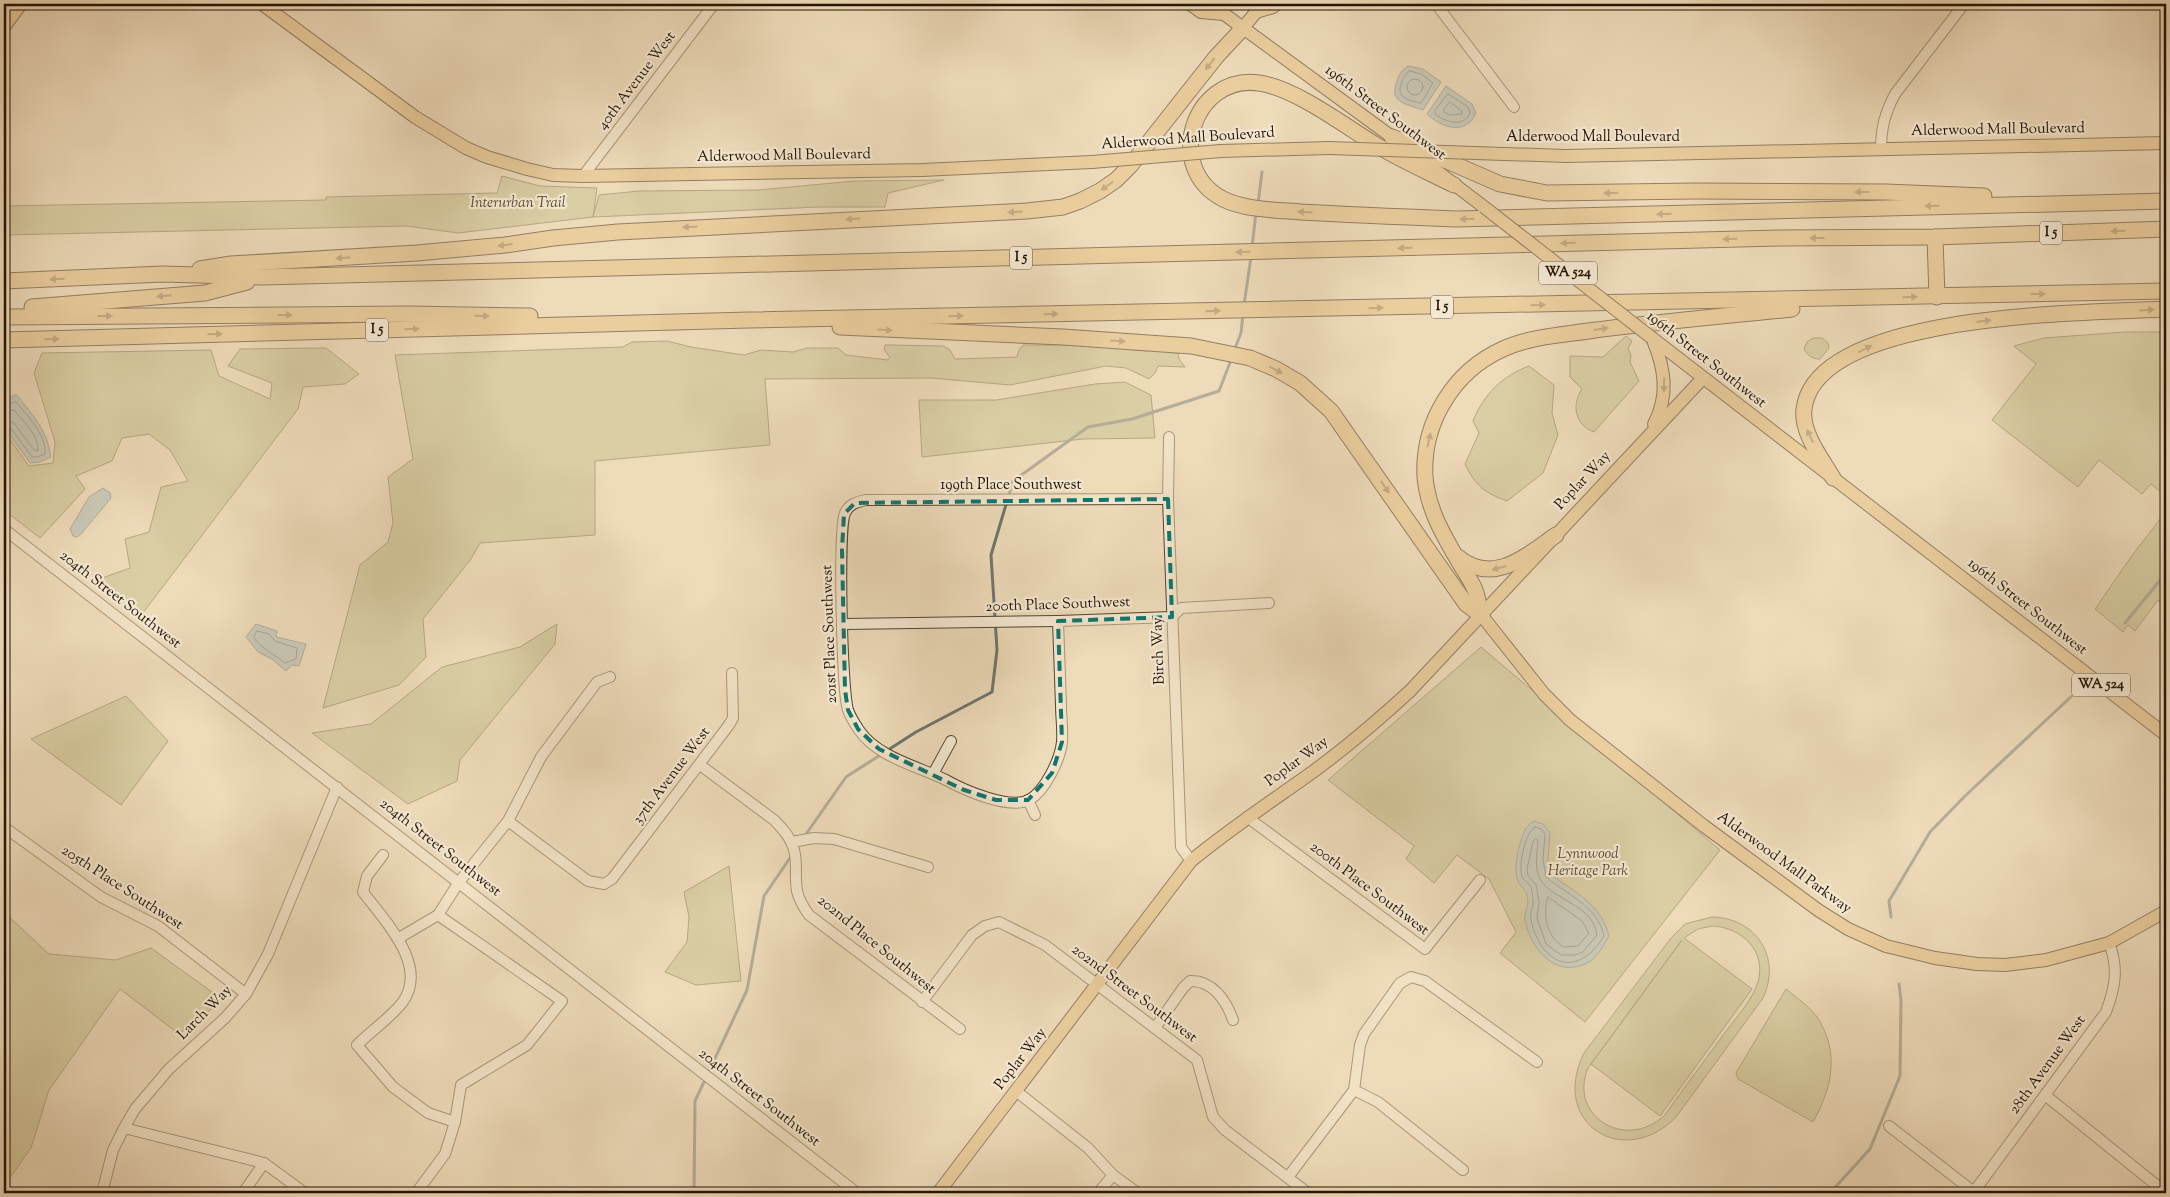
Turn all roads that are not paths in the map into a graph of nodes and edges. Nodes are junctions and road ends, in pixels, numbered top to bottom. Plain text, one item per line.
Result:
1 (21, 4) edge
2 (262, 4) edge
3 (714, 4) edge
4 (1190, 4) edge
5 (1276, 4) edge
6 (1436, 4) edge
7 (1964, 4) edge
8 (1256, 8) edge
9 (1222, 9) edge
10 (4, 27) edge
11 (1243, 28) junction
12 (1514, 107) dead end
13 (1392, 137) junction
14 (2166, 143) edge
15 (1881, 149) junction
16 (583, 176) junction
17 (1454, 185) junction
18 (2138, 201) junction
19 (2166, 201) edge
20 (2166, 229) edge
21 (1936, 237) junction
22 (163, 274) junction
23 (263, 277) junction
24 (4, 281) edge
25 (2166, 291) edge
26 (1937, 297) junction
27 (1882, 298) junction
28 (4, 308) edge
29 (2166, 309) edge
30 (4, 317) edge
31 (749, 320) junction
32 (1652, 338) junction
33 (4, 340) edge
34 (1703, 378) junction
35 (1646, 437) junction
36 (1169, 438) dead end
37 (1833, 478) junction
38 (1168, 499) junction
39 (855, 502) joint
40 (4, 528) edge
41 (1556, 535) junction
42 (1453, 553) junction
43 (1269, 603) dead end
44 (1482, 616) junction
45 (1172, 617) junction
46 (1058, 621) junction
47 (844, 624) junction
48 (732, 673) dead end
49 (610, 677) dead end
50 (2166, 735) edge
51 (951, 741) dead end
52 (700, 764) junction
53 (933, 774) junction
54 (337, 787) junction
55 (1028, 800) junction
56 (1035, 815) dead end
57 (1247, 817) junction
58 (508, 821) junction
59 (4, 828) edge
60 (792, 842) junction
61 (383, 855) dead end
62 (1191, 861) junction
63 (928, 867) dead end
64 (1480, 880) dead end
65 (459, 882) junction
66 (2166, 911) edge
67 (438, 915) junction
68 (399, 938) junction
69 (2110, 943) junction
70 (1098, 984) junction
71 (246, 994) junction
72 (922, 1002) junction
73 (1233, 1020) dead end
74 (1155, 1028) junction
75 (960, 1029) dead end
76 (1537, 1062) dead end
77 (1354, 1090) junction
78 (1016, 1091) junction
79 (2045, 1095) junction
80 (455, 1122) junction
81 (1889, 1126) dead end
82 (124, 1128) junction
83 (264, 1163) junction
84 (1463, 1170) dead end
85 (1113, 1175) junction
86 (1288, 1177) junction
87 (102, 1193) edge
88 (243, 1193) edge
89 (305, 1193) edge
90 (416, 1193) edge
91 (857, 1193) edge
92 (938, 1193) edge
93 (1098, 1193) edge
94 (1138, 1193) edge
95 (1308, 1193) edge
96 (1974, 1193) edge
97 (2166, 1193) edge

1 - 10 main road
2 - 16 main road, Alderwood Mall Boulevard
3 - 16 street, 40th Avenue West
4 - 9 main road, 196th Street Southwest / WA 524
5 - 8 main road
6 - 12 street
7 - 15 street
8 - 11 main road
9 - 11 main road, 196th Street Southwest / WA 524
11 - 13 main road, 196th Street Southwest / WA 524
11 -> 22 highway
13 - 17 main road, 196th Street Southwest / WA 524
18 -> 13 highway
14 - 15 main road, Alderwood Mall Boulevard
15 - 16 main road, Alderwood Mall Boulevard, bridge
18 -> 17 highway
17 - 32 main road, 196th Street Southwest / WA 524, bridge
18 - 19 highway
20 -> 21 highway, I 5
21 -> 23 highway, I 5
21 - 26 highway
22 - 23 highway, I 5
22 -> 24 highway, I 5
23 -> 28 highway
26 -> 25 highway, I 5
27 -> 26 highway, I 5
31 -> 27 highway, I 5
42 -> 27 highway
37 -> 29 highway
30 -> 31 highway
33 -> 31 highway, I 5
31 -> 44 highway
32 - 34 main road, 196th Street Southwest / WA 524
32 -> 35 main road
34 - 35 main road, Poplar Way
34 - 37 main road, 196th Street Southwest / WA 524
35 - 41 main road, Poplar Way
36 - 38 street, Birch Way
37 - 50 main road, 196th Street Southwest / WA 524
38 - 39 street, 199th Place Southwest
38 - 45 street, Birch Way
39 - 47 street, 201st Place Southwest
40 - 54 street, 204th Street Southwest
41 -> 42 highway
41 - 44 main road, Poplar Way
42 - 44 highway
43 - 45 street, 200th Place Southwest
44 - 57 main road, Poplar Way
44 - 69 main road, Alderwood Mall Parkway
45 - 46 street, 200th Place Southwest
45 - 62 street, Birch Way
46 - 47 street, 200th Place Southwest
46 - 55 street
47 - 53 street, 201st Place Southwest
48 - 52 street, 37th Avenue West
49 - 58 street
51 - 53 street
52 - 58 street, 37th Avenue West
52 - 60 street, 202nd Place Southwest
53 - 55 street, 201st Place Southwest
54 - 65 street, 204th Street Southwest
54 - 71 street, Larch Way
55 - 56 street
57 - 62 main road, Poplar Way
57 - 64 street, 200th Place Southwest
58 - 65 street
59 - 71 street, 205th Place Southwest
60 - 63 street
60 - 72 street, 202nd Place Southwest
61 - 68 street
62 - 70 main road, Poplar Way
65 - 67 street
65 - 91 street, 204th Street Southwest
66 - 69 main road, Alderwood Mall Parkway
67 - 68 street
67 - 80 street
68 - 80 street
69 - 79 street, 28th Avenue West
70 - 72 street, 202nd Street Southwest
70 - 74 street, 202nd Street Southwest
70 - 78 main road, Poplar Way
71 - 82 street, Larch Way
72 - 75 street, 202nd Place Southwest
73 - 74 street
74 - 86 street, 202nd Street Southwest
76 - 77 street
77 - 84 street
77 - 86 street
78 - 85 street
78 - 92 main road, Poplar Way
79 - 96 street, 28th Avenue West
79 - 97 street
80 - 90 street
81 - 96 street
82 - 83 street
82 - 87 street, Larch Way
83 - 88 street
83 - 89 street
85 - 93 street
85 - 94 street
86 - 95 street, 202nd Street Southwest

